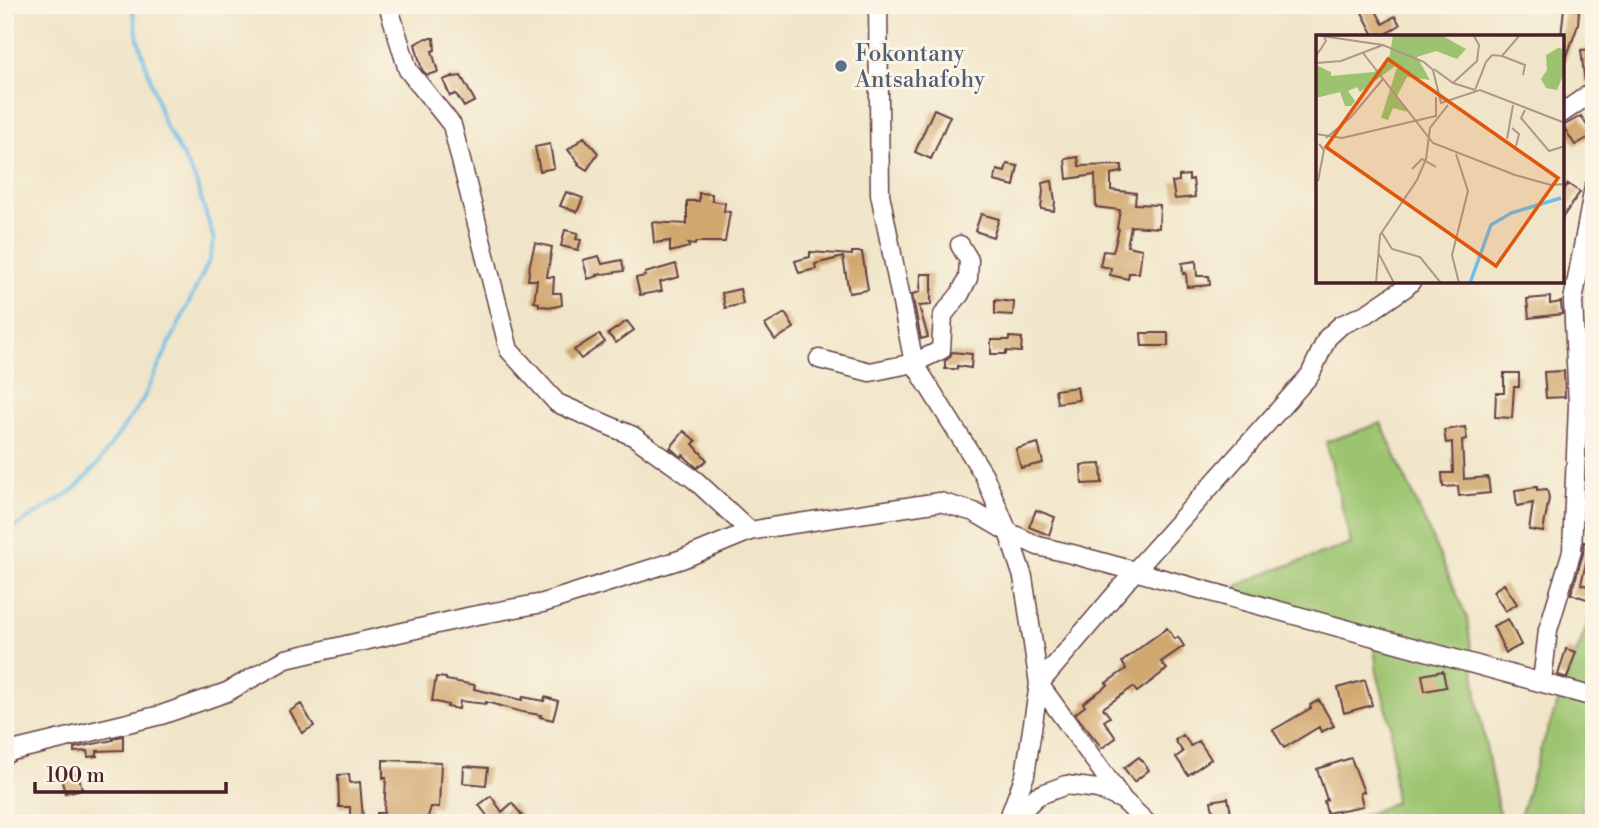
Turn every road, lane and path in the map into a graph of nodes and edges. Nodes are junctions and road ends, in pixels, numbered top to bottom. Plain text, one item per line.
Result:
1 (388, 5) edge
2 (878, 5) edge
3 (1594, 91) edge
4 (1564, 112) edge
5 (1594, 187) edge
6 (960, 245) dead end
7 (1409, 284) edge
8 (819, 359) dead end
9 (914, 363) junction
10 (750, 531) junction
11 (1008, 532) junction
12 (1135, 572) junction
13 (1542, 682) junction
14 (1038, 684) junction
15 (1594, 696) edge
16 (5, 755) edge
17 (1123, 800) junction
18 (1009, 823) edge
19 (1147, 823) edge

1 - 10 street
2 - 9 street
3 - 4 street
5 - 13 street
6 - 9 street
7 - 12 street
8 - 9 street
9 - 11 street
10 - 11 street
10 - 16 street
11 - 12 street
11 - 14 street
12 - 13 street
12 - 14 street
13 - 15 street
14 - 17 street
14 - 18 street
17 - 18 street
17 - 19 street

